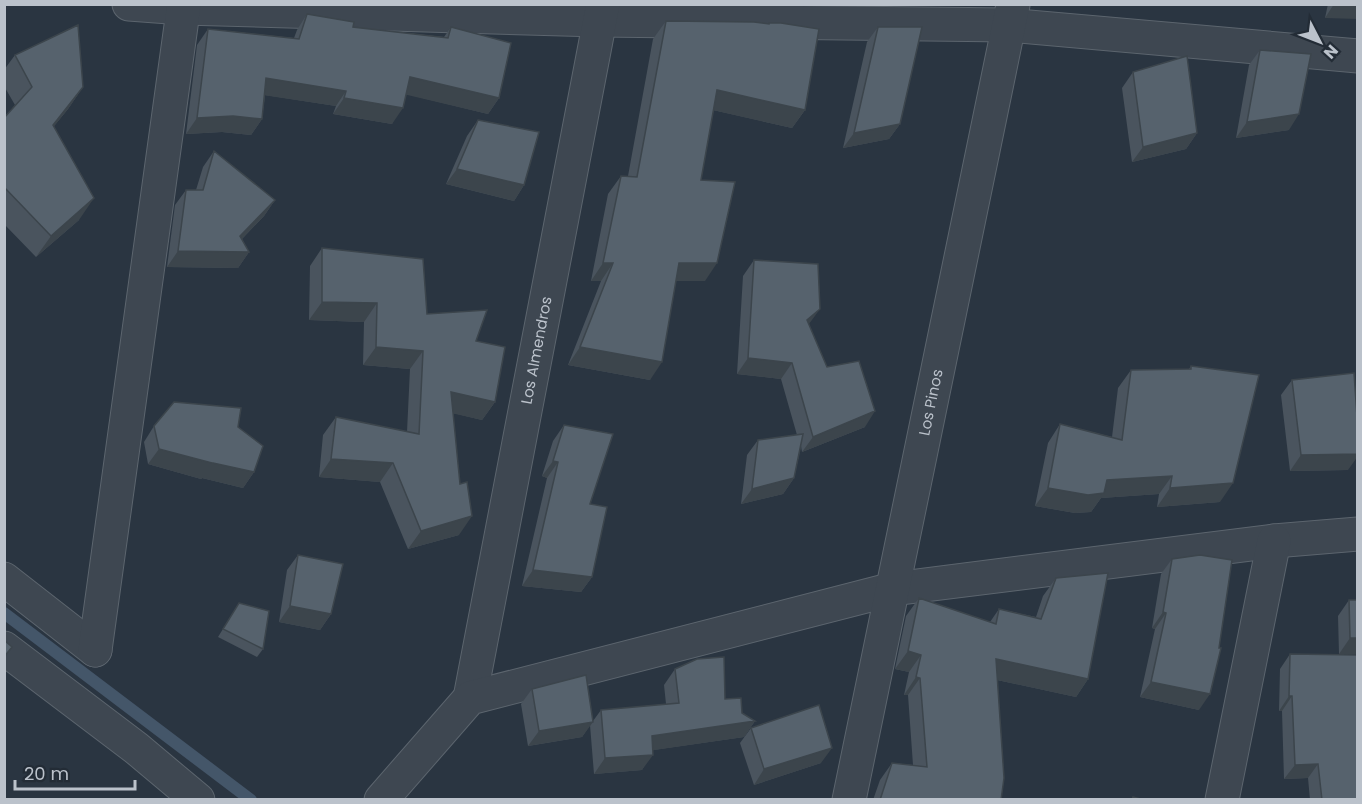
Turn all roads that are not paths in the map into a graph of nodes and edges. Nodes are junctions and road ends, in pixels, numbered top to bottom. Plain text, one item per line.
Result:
1 (129, 4) edge
2 (183, 6) edge
3 (601, 12) edge
4 (1010, 15) edge
5 (1358, 56) edge
6 (1358, 534) edge
7 (1274, 542) junction
8 (4, 579) edge
9 (893, 589) junction
10 (4, 648) edge
11 (470, 698) junction
12 (198, 800) edge
13 (381, 800) edge
14 (849, 800) edge
15 (1222, 800) edge

1 - 2 street
2 - 3 street
2 - 8 street
3 - 4 street
3 - 11 street, Los Almendros
4 - 5 street
4 - 9 street, Los Pinos
6 - 7 street
7 - 9 street
7 - 15 street
9 - 11 street
9 - 14 street, Los Pinos
10 - 12 street
11 - 13 street

